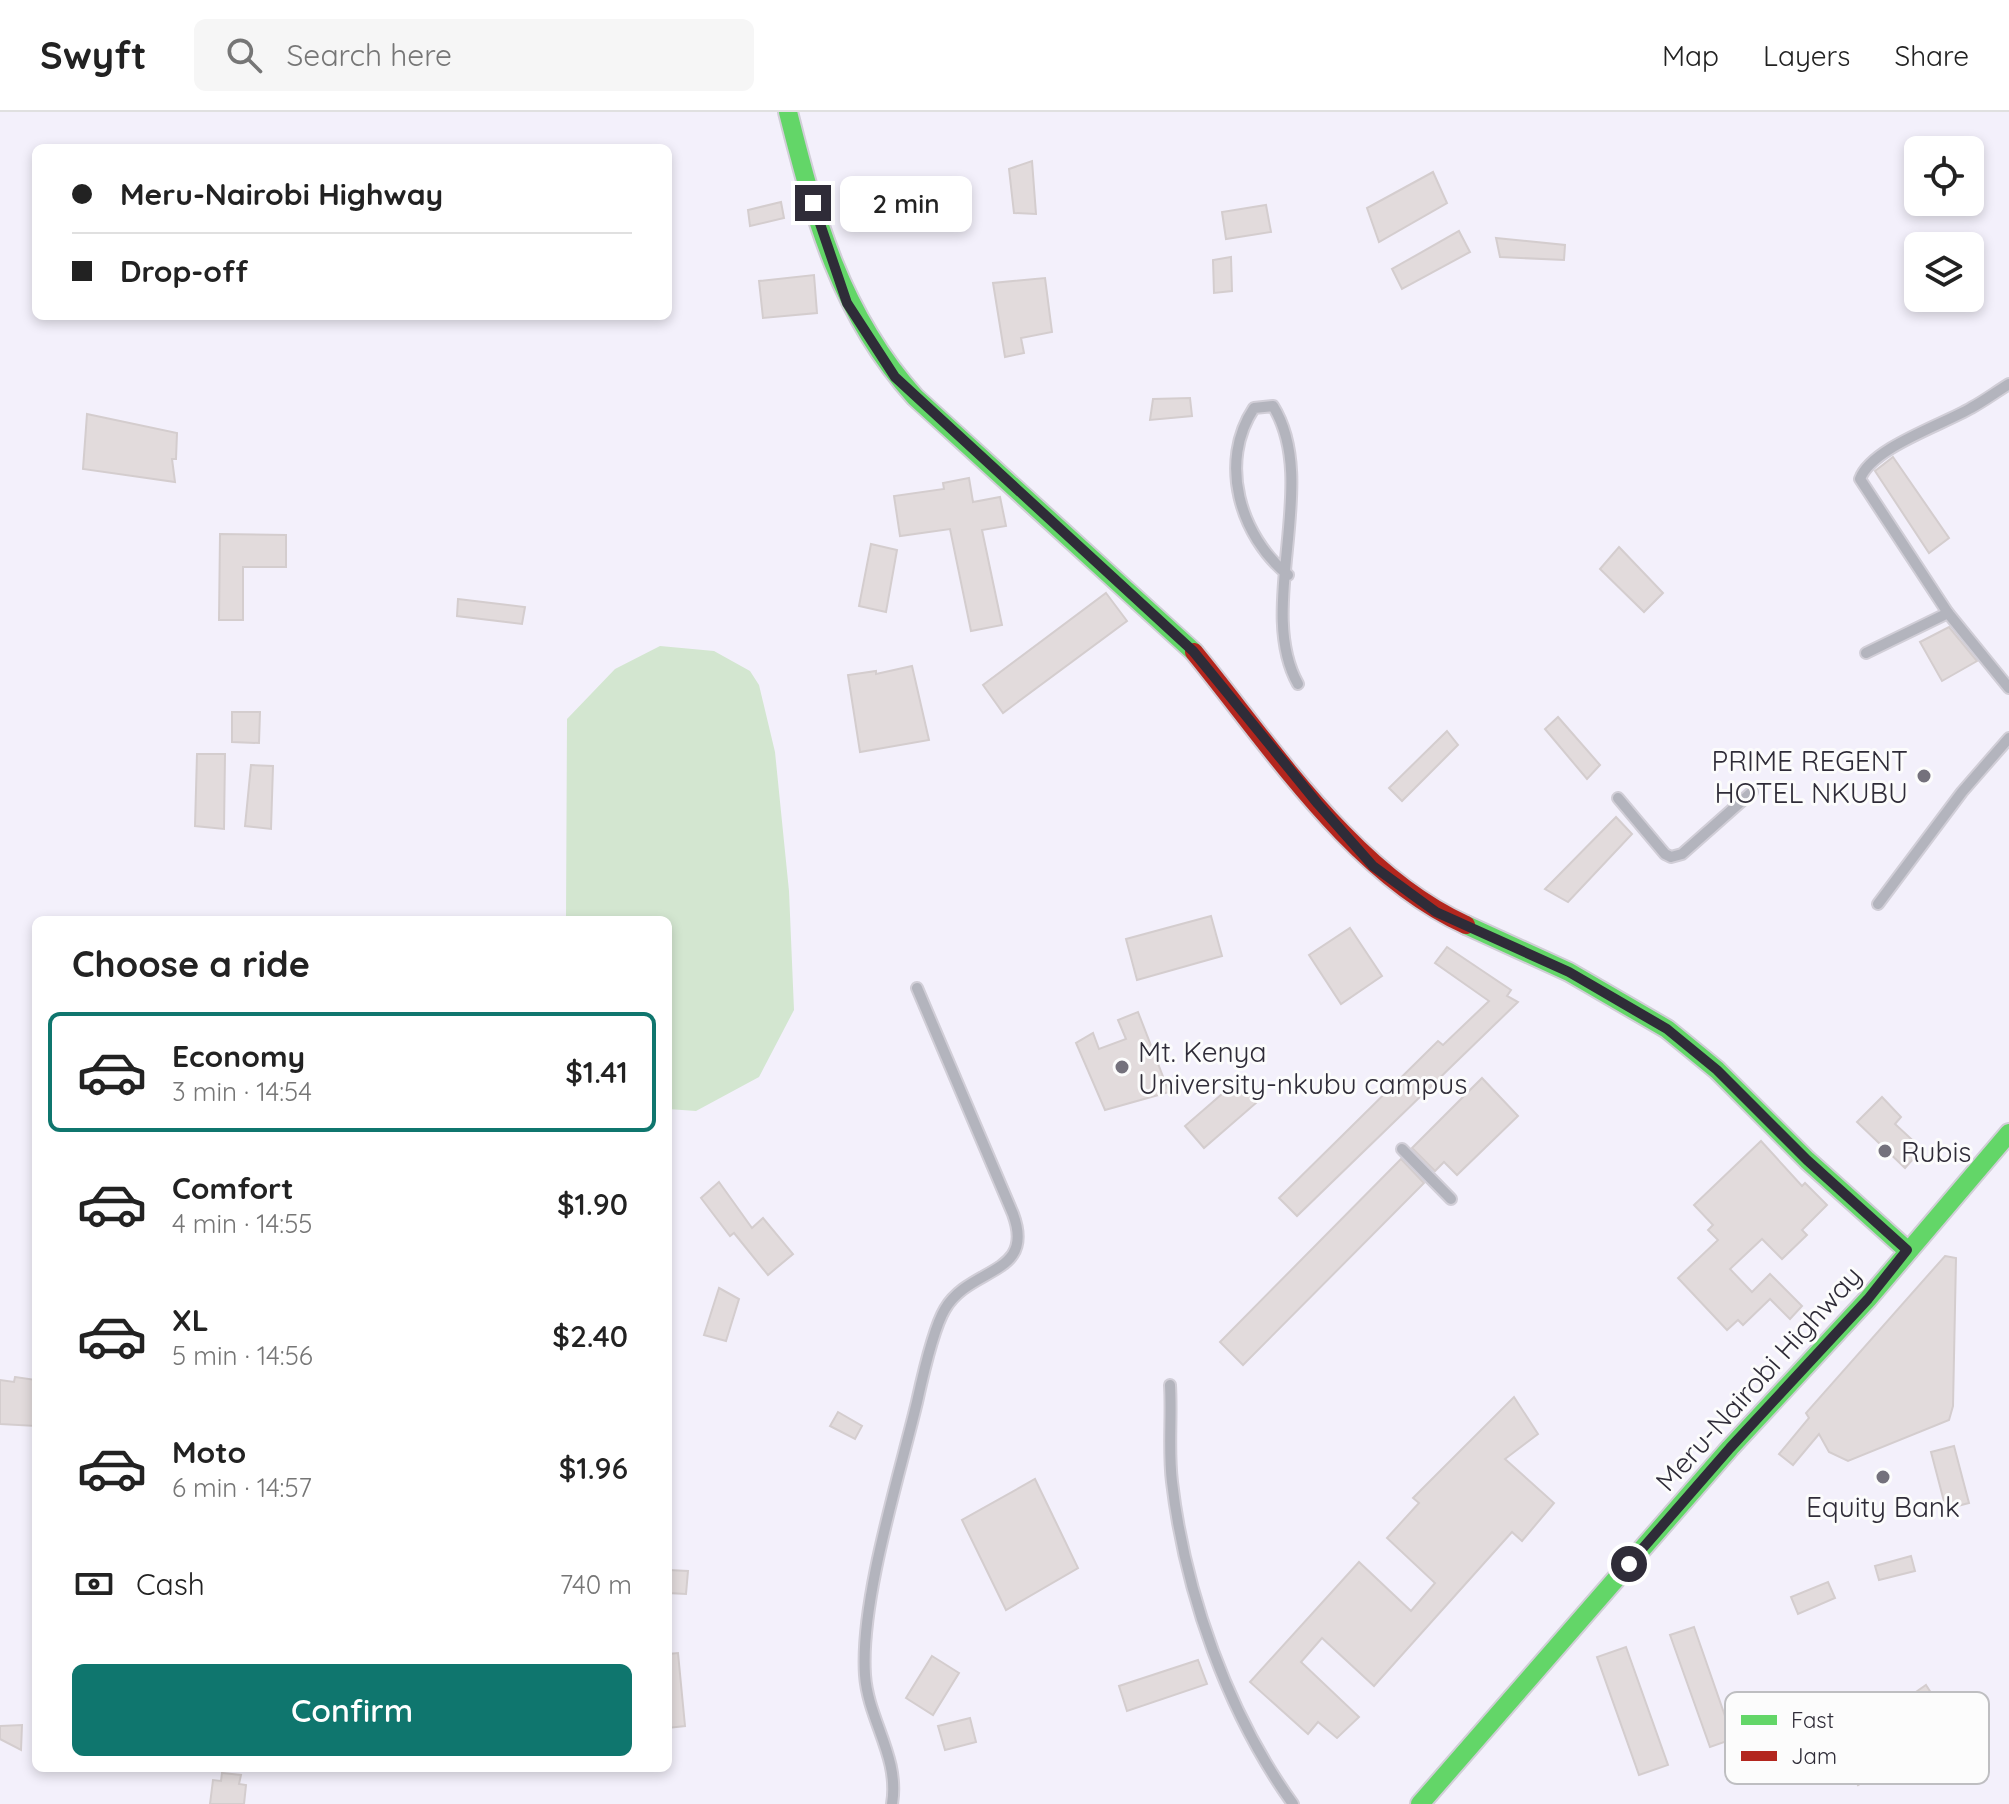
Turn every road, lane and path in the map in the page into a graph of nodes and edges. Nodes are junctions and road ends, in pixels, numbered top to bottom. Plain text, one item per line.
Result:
1 (788, 112) edge
2 (2009, 384) edge
3 (1288, 575) junction
4 (1948, 613) junction
5 (1866, 653) dead end
6 (1298, 684) dead end
7 (2009, 688) edge
8 (2009, 738) edge
9 (1752, 792) dead end
10 (1618, 798) dead end
11 (1878, 904) dead end
12 (917, 988) dead end
13 (2009, 1133) edge
14 (1402, 1149) dead end
15 (1451, 1199) dead end
16 (1907, 1250) junction
17 (1170, 1385) dead end
18 (892, 1804) edge
19 (1293, 1804) edge
20 (1420, 1804) edge

1 - 16 main road
2 - 4 lane
3 - 3 lane
3 - 6 lane
4 - 5 lane
4 - 7 lane
8 - 11 lane
9 - 10 lane
12 - 18 lane
13 - 16 main road, Meru-Nairobi Highway
14 - 15 lane
16 - 20 main road, Meru-Nairobi Highway
17 - 19 lane

